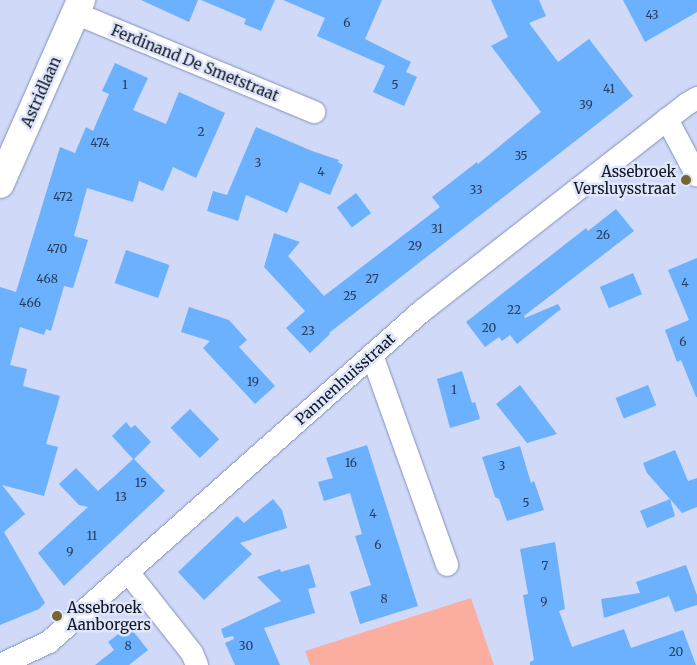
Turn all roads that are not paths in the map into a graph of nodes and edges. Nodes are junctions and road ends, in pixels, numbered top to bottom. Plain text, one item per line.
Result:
1 (78, 7) edge
2 (697, 98) edge
3 (314, 112) dead end
4 (667, 119) junction
5 (697, 176) edge
6 (0, 184) edge
7 (372, 355) junction
8 (447, 564) dead end
9 (128, 572) junction
10 (0, 665) edge
11 (197, 665) edge

1 - 3 street, Ferdinand De Smetstraat
1 - 6 main road, Astridlaan
2 - 4 street, Pannenhuisstraat
4 - 5 street
4 - 7 street, Pannenhuisstraat
7 - 8 street
7 - 9 street, Pannenhuisstraat
9 - 10 street, Pannenhuisstraat
9 - 11 street

